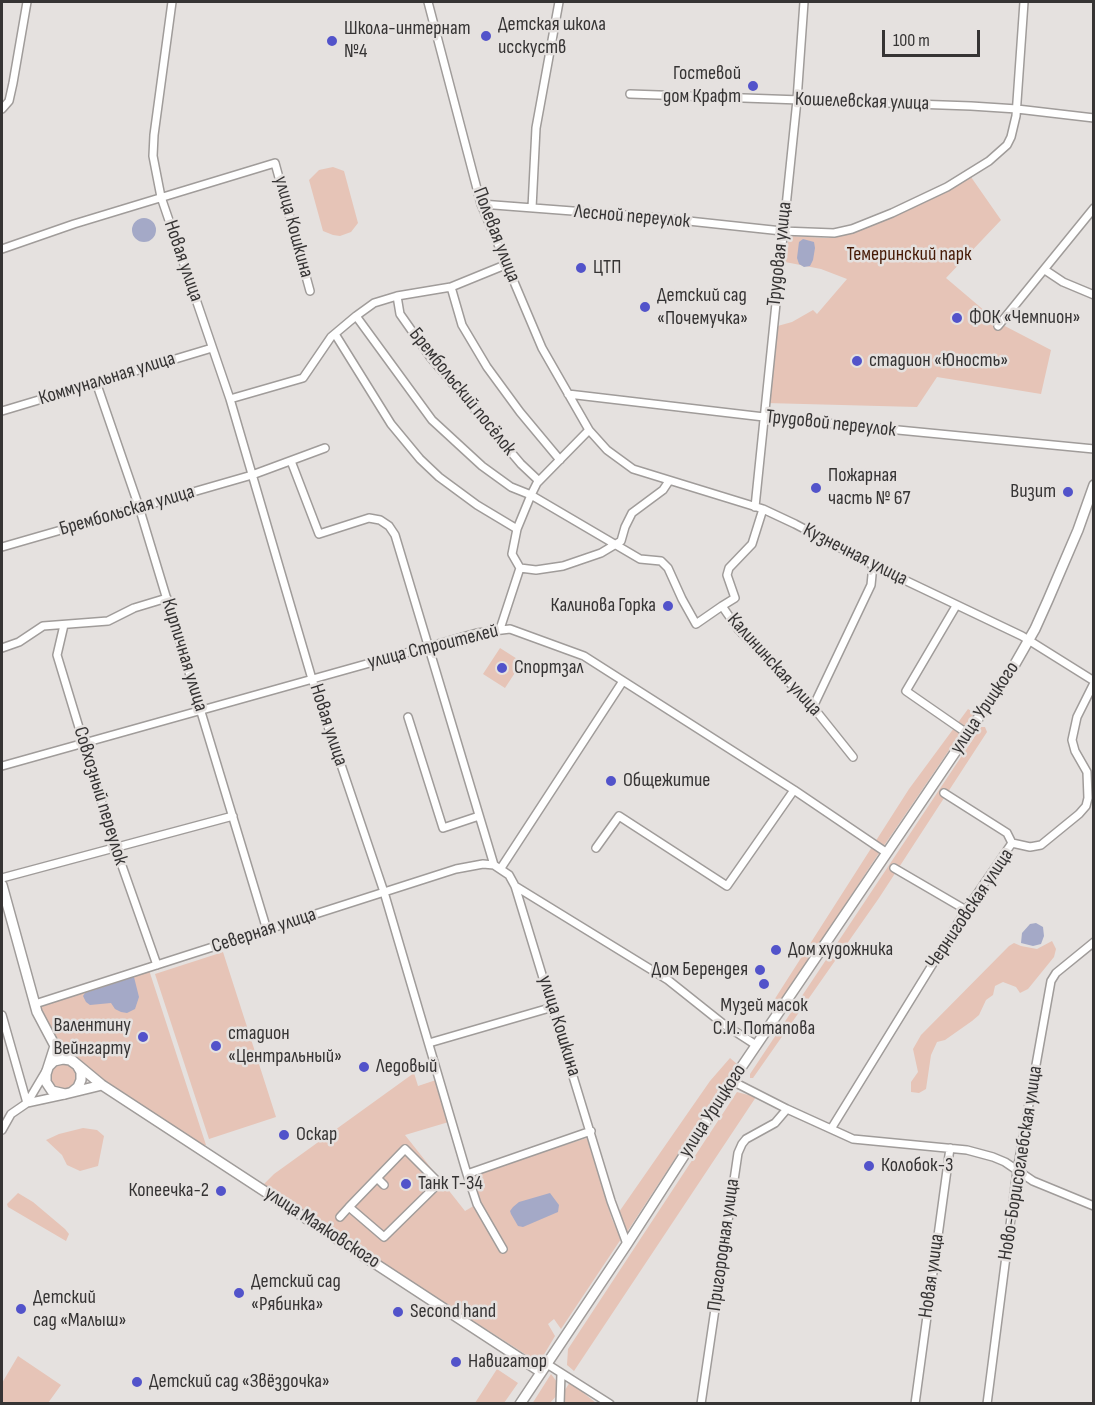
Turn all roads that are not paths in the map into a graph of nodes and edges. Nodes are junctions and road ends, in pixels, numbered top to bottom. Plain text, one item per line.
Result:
1 (27, 2) edge
2 (172, 2) edge
3 (428, 2) edge
4 (559, 2) edge
5 (804, 2) edge
6 (1024, 2) edge
7 (630, 94) dead end
8 (797, 100) junction
9 (2, 109) edge
10 (1017, 109) junction
11 (1094, 118) edge
12 (275, 163) joint
13 (161, 197) junction
14 (481, 204) junction
15 (532, 208) junction
16 (1094, 208) edge
17 (782, 231) junction
18 (2, 249) edge
19 (506, 265) junction
20 (1045, 270) junction
21 (450, 287) junction
22 (310, 291) dead end
23 (397, 296) junction
24 (1094, 296) edge
25 (356, 316) junction
26 (998, 326) dead end
27 (335, 334) junction
28 (212, 348) junction
29 (96, 382) junction
30 (568, 394) junction
31 (230, 399) junction
32 (2, 411) edge
33 (764, 417) junction
34 (589, 430) junction
35 (325, 448) dead end
36 (1094, 449) edge
37 (608, 450) joint
38 (560, 460) junction
39 (291, 461) junction
40 (252, 475) junction
41 (539, 481) junction
42 (669, 481) junction
43 (1094, 485) edge
44 (531, 495) junction
45 (139, 507) junction
46 (755, 507) junction
47 (763, 509) junction
48 (517, 529) junction
49 (616, 544) junction
50 (2, 547) edge
51 (873, 565) junction
52 (520, 568) junction
53 (167, 598) junction
54 (722, 606) junction
55 (956, 606) junction
56 (64, 625) junction
57 (500, 629) junction
58 (1029, 640) junction
59 (428, 646) junction
60 (2, 648) edge
61 (312, 679) junction
62 (623, 681) junction
63 (1094, 682) edge
64 (813, 707) junction
65 (201, 710) junction
66 (408, 717) dead end
67 (968, 734) junction
68 (83, 743) junction
69 (853, 757) dead end
70 (2, 766) edge
71 (794, 790) junction
72 (944, 793) dead end
73 (233, 816) junction
74 (479, 816) junction
75 (1012, 843) junction
76 (115, 846) junction
77 (596, 848) dead end
78 (887, 853) junction
79 (494, 865) junction
80 (501, 868) junction
81 (894, 868) dead end
82 (2, 878) edge
83 (2, 885) edge
84 (515, 886) junction
85 (384, 892) junction
86 (966, 910) junction
87 (267, 930) junction
88 (1094, 942) edge
89 (157, 965) junction
90 (35, 1005) junction
91 (553, 1007) junction
92 (2, 1015) edge
93 (429, 1042) junction
94 (756, 1045) junction
95 (55, 1046) junction
96 (77, 1065) junction
97 (49, 1066) junction
98 (732, 1081) junction
99 (102, 1085) junction
100 (65, 1094) junction
101 (27, 1103) junction
102 (787, 1109) junction
103 (831, 1129) junction
104 (2, 1130) edge
105 (591, 1131) junction
106 (950, 1148) junction
107 (388, 1167) junction
108 (1017, 1171) junction
109 (394, 1174) dead end
110 (467, 1174) junction
111 (377, 1178) junction
112 (384, 1185) dead end
113 (366, 1190) junction
114 (416, 1194) dead end
115 (373, 1197) dead end
116 (422, 1200) junction
117 (1094, 1206) edge
118 (349, 1207) junction
119 (340, 1217) dead end
120 (384, 1237) junction
121 (377, 1244) dead end
122 (627, 1244) junction
123 (503, 1249) dead end
124 (544, 1368) junction
125 (561, 1374) junction
126 (520, 1404) edge
127 (560, 1404) edge
128 (610, 1404) edge
129 (701, 1404) edge
130 (915, 1404) edge
131 (987, 1404) edge

1 - 9 street
2 - 13 street, Новая улица
3 - 14 street, Полевая улица
4 - 15 street
5 - 8 street, Трудовая улица
6 - 10 street, Лесной переулок
7 - 8 street, Кошелевская улица
8 - 10 street, Кошелевская улица
8 - 17 street, Трудовая улица
10 - 11 street, Кошелевская улица
10 - 17 street, Лесной переулок
12 - 13 street, Новая улица
12 - 22 street, улица Кошкина
13 - 18 street
13 - 28 street, Новая улица
14 - 15 street, Лесной переулок
14 - 19 street, Полевая улица
15 - 17 street, Лесной переулок
16 - 20 street
17 - 33 street, Трудовая улица
19 - 21 street
19 - 30 street, Полевая улица
20 - 24 street
20 - 26 street
21 - 23 street
21 - 38 street, Брембольский посёлок
23 - 25 street
23 - 41 street, Брембольский посёлок
25 - 27 street
25 - 44 street, Брембольский посёлок
27 - 31 street
27 - 48 street
28 - 29 street, Коммунальная улица
28 - 31 street, Новая улица
29 - 32 street, Коммунальная улица
29 - 45 street, Кирпичная улица
30 - 33 street, Трудовой переулок
30 - 34 street, Полевая улица
31 - 40 street, Новая улица
33 - 36 street, Трудовой переулок
33 - 46 street, Трудовая улица
34 - 37 street, Полевая улица
34 - 38 street
35 - 39 street, Брембольская улица
37 - 42 street, Кузнечная улица
38 - 41 street
39 - 40 street, Брембольская улица
39 - 59 street
40 - 45 street, Брембольская улица
40 - 61 street, Новая улица
41 - 44 street
42 - 46 street, Кузнечная улица
42 - 49 street
43 - 58 main road, улица Урицкого
44 - 48 street
44 - 49 street, Калининская улица
45 - 50 street, Брембольская улица
45 - 53 street, Кирпичная улица
46 - 47 street, Кузнечная улица
47 - 51 street, Кузнечная улица
47 - 54 street, Калининская улица
48 - 52 street
49 - 52 street
49 - 54 street, Калининская улица
51 - 55 street, Кузнечная улица
51 - 64 street
52 - 57 street
53 - 56 street
53 - 65 street, Кирпичная улица
54 - 64 street, Калининская улица
55 - 58 street, Кузнечная улица
55 - 67 street
56 - 60 street
56 - 68 street, Совхозный переулок
57 - 59 street, улица Строителей
57 - 62 street, улица Строителей
58 - 63 street, Кузнечная улица
58 - 67 main road, улица Урицкого
59 - 61 street, улица Строителей
59 - 74 street
61 - 65 street, улица Строителей
61 - 85 street, Новая улица
62 - 71 street, улица Строителей
62 - 80 street
63 - 75 street, Черниговская улица
64 - 69 street, Калининская улица
65 - 68 street, улица Строителей
65 - 73 street, Кирпичная улица
66 - 74 street
67 - 78 main road, улица Урицкого
68 - 70 street, улица Строителей
68 - 76 street, Совхозный переулок
71 - 77 street
71 - 78 street, улица Строителей
72 - 75 street
73 - 76 street
73 - 87 street, Кирпичная улица
74 - 79 street
75 - 86 street, Черниговская улица
76 - 82 street
76 - 89 street, Совхозный переулок
78 - 94 main road, улица Урицкого
79 - 80 street, улица Кошкина
79 - 85 street, Северная улица
80 - 84 street, улица Кошкина
81 - 86 street
83 - 90 main road
84 - 91 street, улица Кошкина
84 - 94 street
85 - 87 street, Северная улица
85 - 93 street, Новая улица
86 - 103 street, Черниговская улица
87 - 89 street, Северная улица
88 - 108 street, Ново-Борисоглебская улица
89 - 90 street, Северная улица
90 - 95 main road
91 - 93 street
91 - 105 street, улица Кошкина
92 - 101 street
93 - 110 street, Новая улица
94 - 98 main road, улица Урицкого
95 - 96 main road, улица Маяковского
95 - 97 main road
96 - 97 main road
96 - 99 main road, улица Маяковского
96 - 100 main road
97 - 100 main road
97 - 101 street
98 - 102 street
98 - 122 main road, улица Урицкого
99 - 100 main road
99 - 124 main road, улица Маяковского
100 - 101 street
101 - 104 street
102 - 103 street
102 - 129 street, Пригородная улица
103 - 106 street
105 - 110 street
105 - 122 street, улица Кошкина
106 - 108 street
106 - 130 street, Новая улица
107 - 109 street
107 - 111 street
107 - 116 street
108 - 117 street
108 - 131 street, Ново-Борисоглебская улица
110 - 123 street, Новая улица
111 - 112 street
111 - 113 street
113 - 115 street
113 - 118 street
114 - 116 street
116 - 120 street
118 - 119 street
118 - 120 street
120 - 121 street
122 - 124 main road, улица Урицкого
124 - 125 street
124 - 126 main road, улица Урицкого
125 - 127 street
125 - 128 street

